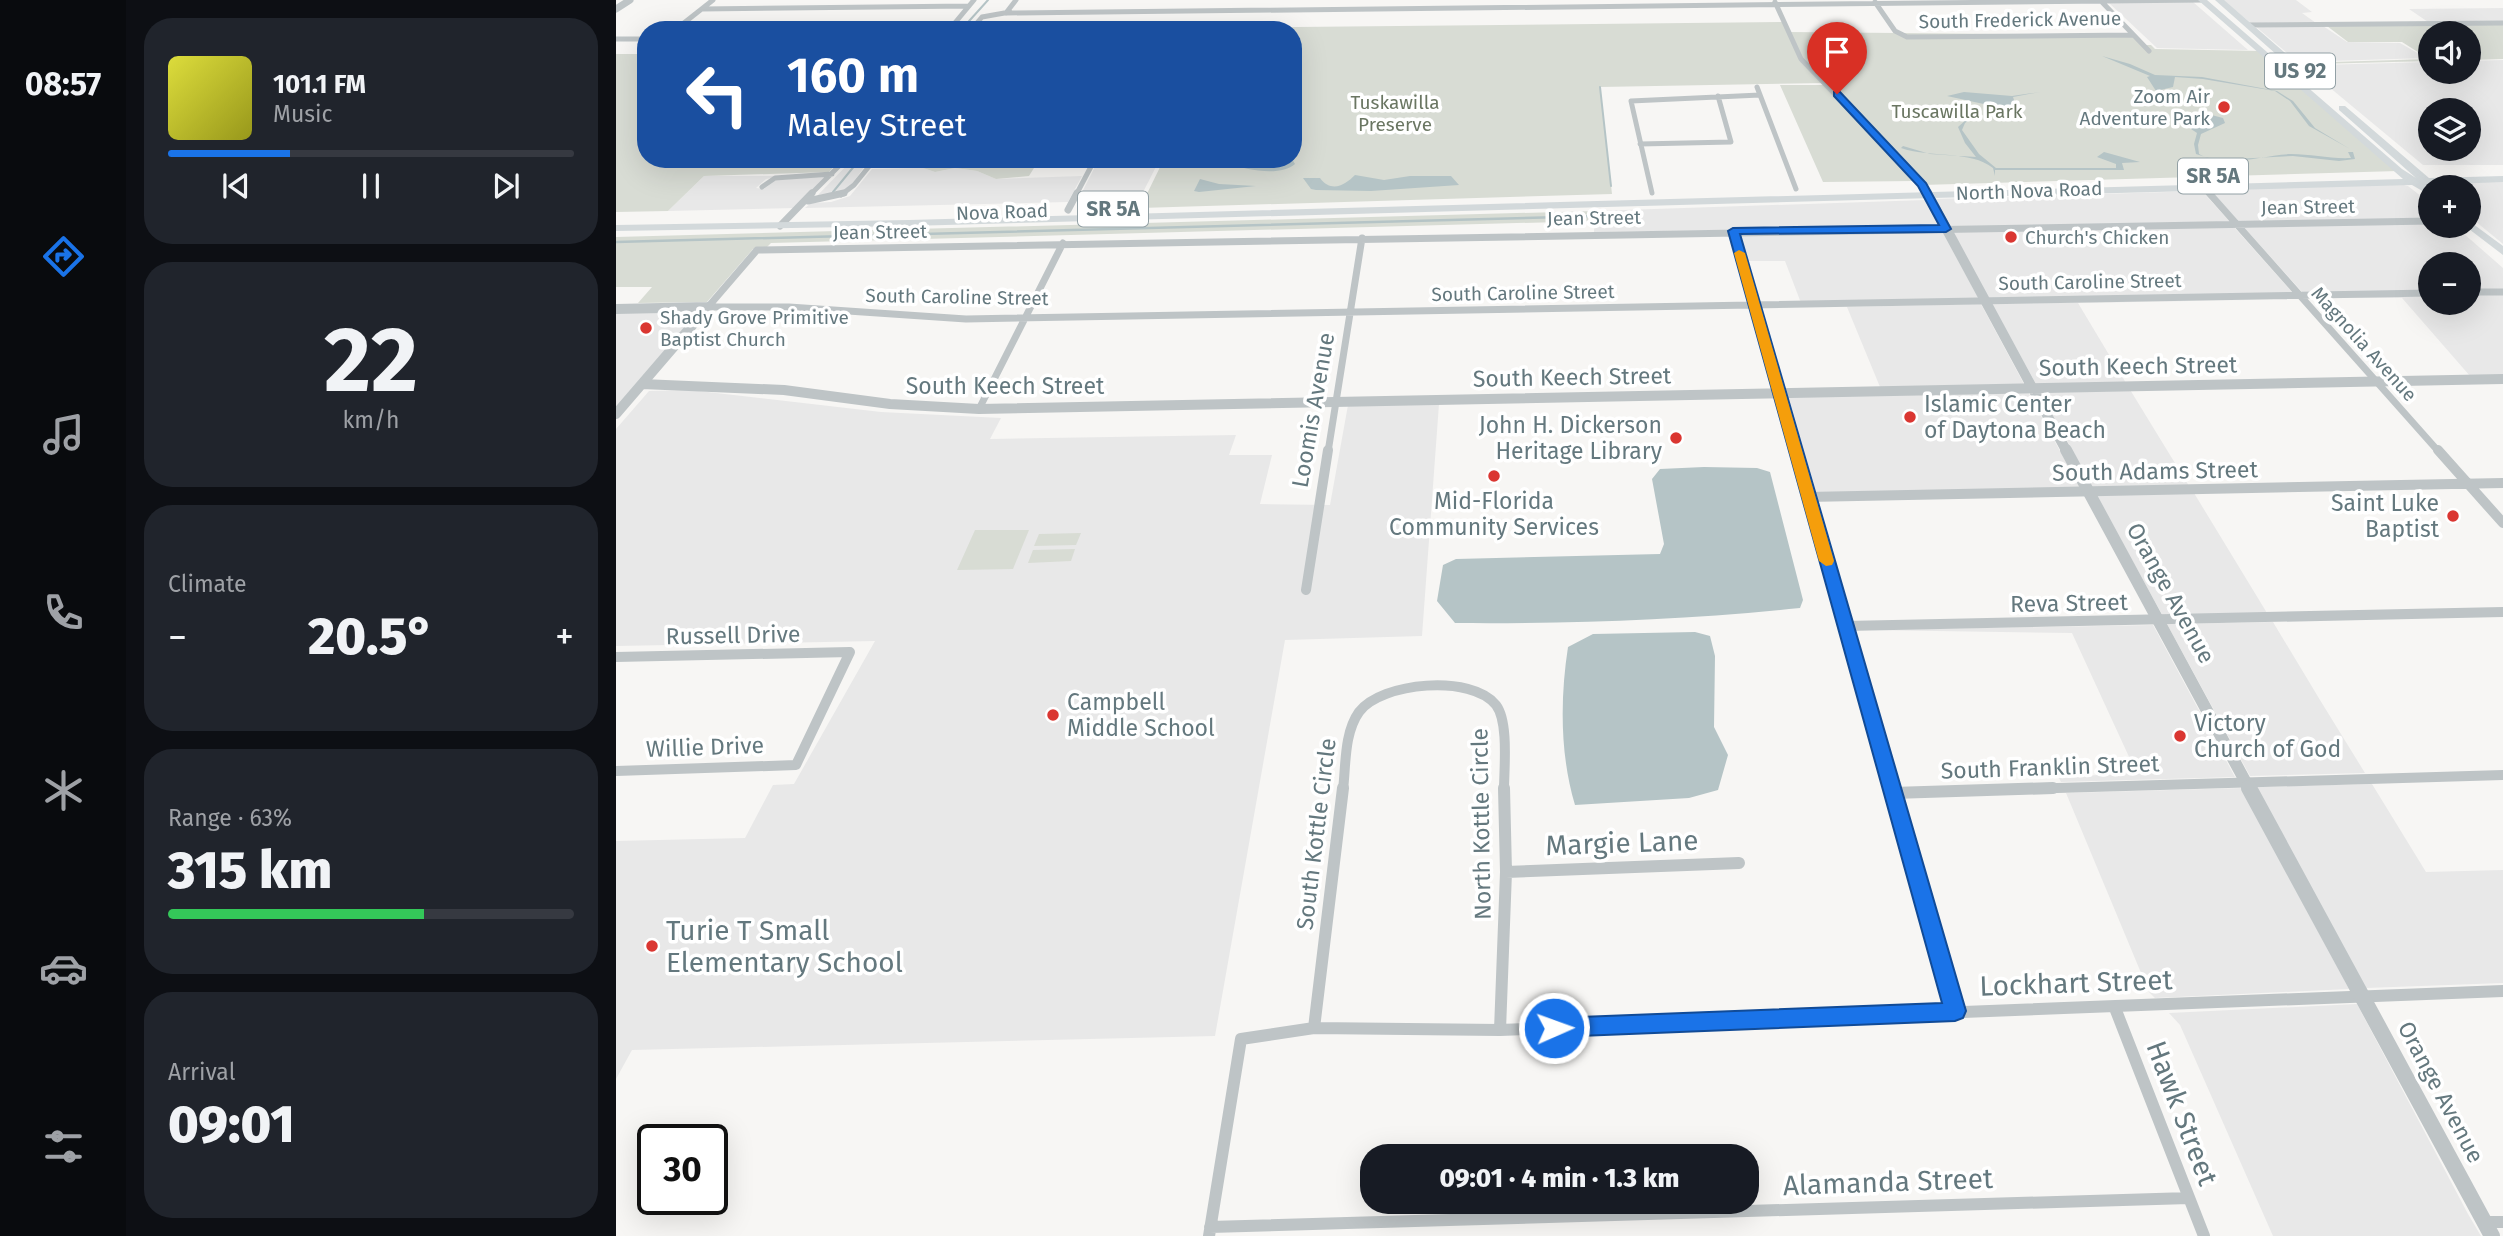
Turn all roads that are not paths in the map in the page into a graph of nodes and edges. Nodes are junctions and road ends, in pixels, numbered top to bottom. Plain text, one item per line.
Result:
1 (630, 0) edge
2 (713, 0) edge
3 (974, 0) edge
4 (1016, 0) edge
5 (1219, 0) edge
6 (1975, 0) edge
7 (2203, 0) edge
8 (2219, 0) edge
9 (1990, 1) edge
10 (2100, 1) edge
11 (2150, 1) edge
12 (1875, 2) edge
13 (1775, 3) edge
14 (1447, 5) edge
15 (969, 6) junction
16 (616, 9) edge
17 (702, 9) junction
18 (1215, 11) junction
19 (1006, 13) junction
20 (687, 21) edge
21 (956, 21) edge
22 (979, 21) edge
23 (2503, 23) edge
24 (2248, 25) junction
25 (2133, 35) junction
26 (616, 39) edge
27 (637, 39) edge
28 (2249, 40) junction
29 (2149, 51) dead end
30 (2310, 80) junction
31 (1757, 87) dead end
32 (1760, 95) junction
33 (1718, 96) junction
34 (1640, 145) junction
35 (838, 168) edge
36 (868, 168) edge
37 (1090, 168) edge
38 (2503, 170) edge
39 (2398, 171) junction
40 (832, 174) junction
41 (2413, 175) junction
42 (2418, 178) edge
43 (2503, 179) edge
44 (2418, 180) edge
45 (2481, 180) edge
46 (2202, 186) junction
47 (762, 187) dead end
48 (1796, 189) junction
49 (1924, 189) junction
50 (1655, 198) junction
51 (808, 201) junction
52 (1430, 204) junction
53 (1288, 208) junction
54 (1068, 210) junction
55 (790, 216) junction
56 (616, 219) edge
57 (1036, 220) junction
58 (2418, 221) edge
59 (2236, 224) junction
60 (780, 226) junction
61 (616, 228) edge
62 (1946, 229) junction
63 (1733, 231) junction
64 (2481, 233) edge
65 (1362, 238) junction
66 (1063, 243) junction
67 (2501, 249) edge
68 (2481, 292) edge
69 (2503, 292) edge
70 (2418, 293) edge
71 (2300, 296) junction
72 (1985, 301) junction
73 (1754, 306) junction
74 (708, 307) junction
75 (616, 309) edge
76 (1351, 313) junction
77 (1025, 318) junction
78 (2503, 379) edge
79 (2376, 381) junction
80 (642, 384) junction
81 (2032, 387) junction
82 (1777, 392) junction
83 (1336, 401) junction
84 (979, 409) junction
85 (616, 414) edge
86 (2503, 483) edge
87 (2468, 484) junction
88 (2088, 492) junction
89 (1807, 497) junction
90 (2503, 523) edge
91 (1306, 590) dead end
92 (2503, 612) edge
93 (2158, 620) junction
94 (1846, 626) junction
95 (616, 657) edge
96 (1415, 688) joint
97 (796, 765) joint
98 (616, 771) edge
99 (2503, 775) edge
100 (2245, 782) junction
101 (1893, 793) junction
102 (1739, 863) dead end
103 (1506, 872) junction
104 (2503, 991) edge
105 (2362, 996) junction
106 (2115, 1008) junction
107 (1955, 1011) junction
108 (1314, 1028) junction
109 (1500, 1030) junction
110 (2189, 1198) junction
111 (2503, 1222) edge
112 (2488, 1229) edge
113 (1210, 1232) edge
114 (2204, 1236) edge

1 - 16 street
2 - 17 street
3 - 15 street
4 - 19 street
5 - 18 street
6 - 12 street
7 - 11 street
7 - 28 main road, US 92
8 - 24 main road, US 92
9 - 10 street
9 - 12 street
10 - 11 street
10 - 25 street
12 - 13 street
12 - 25 street, South Frederick Avenue
13 - 14 street
13 - 49 street, Orange Avenue
14 - 18 street
15 - 17 street
15 - 21 street
17 - 20 street
18 - 19 street
19 - 22 street
23 - 24 street
24 - 30 main road, US 92
25 - 29 street
26 - 27 street
28 - 30 main road
28 - 39 main road, US 92
30 - 41 main road, US 92
31 - 32 street
32 - 33 street
32 - 48 street
33 - 34 street
33 - 34 street
34 - 50 street
35 - 40 street
36 - 51 street
37 - 54 street
38 - 41 main road, North Nova Road / SR 5A
39 - 41 main road, North Nova Road / SR 5A
39 - 49 main road, North Nova Road / SR 5A
40 - 47 street
40 - 51 street
41 - 42 main road, North Nova Road / SR 5A
41 - 44 main road, US 92
41 - 46 main road, North Nova Road / SR 5A
43 - 45 main road, North Nova Road / SR 5A
46 - 49 main road, North Nova Road / SR 5A
46 - 59 street, Magnolia Avenue
48 - 49 main road, North Nova Road / SR 5A
48 - 50 main road, North Nova Road / SR 5A
49 - 50 main road, North Nova Road / SR 5A
49 - 62 street, Orange Avenue
50 - 52 main road, North Nova Road / SR 5A
50 - 52 main road, North Nova Road / SR 5A
51 - 55 street
52 - 53 main road, Nova Road / SR 5A
52 - 53 main road, Nova Road / SR 5A
53 - 54 main road, Nova Road / SR 5A
53 - 57 main road, Nova Road / SR 5A
54 - 55 main road, Nova Road / SR 5A
54 - 57 main road
55 - 56 main road, Nova Road / SR 5A
55 - 60 street
57 - 60 main road, Nova Road / SR 5A
58 - 59 street, Jean Street
59 - 62 street, Jean Street
59 - 71 street, Magnolia Avenue
60 - 61 main road, Nova Road / SR 5A
62 - 63 street, Jean Street
62 - 72 street, Orange Avenue
63 - 65 street, Jean Street
63 - 73 street
64 - 67 main road
65 - 66 street, Jean Street
65 - 76 street, Loomis Avenue
66 - 74 street, Jean Street
66 - 77 street
68 - 69 street
70 - 71 street, South Caroline Street
71 - 72 street, South Caroline Street
71 - 79 street, Magnolia Avenue
72 - 73 street, South Caroline Street
72 - 81 street, Orange Avenue
73 - 76 street, South Caroline Street
73 - 82 street
74 - 75 street, South Caroline Street
74 - 77 street, South Caroline Street
74 - 80 street
76 - 77 street, South Caroline Street
76 - 83 street, Loomis Avenue
77 - 84 street
78 - 79 street, South Keech Street
79 - 81 street, South Keech Street
79 - 87 street, Magnolia Avenue
80 - 84 street, South Keech Street
80 - 85 street
81 - 82 street, South Keech Street
81 - 88 street, Orange Avenue
82 - 83 street, South Keech Street
82 - 89 street
83 - 84 street, South Keech Street
83 - 91 street, Loomis Avenue
86 - 87 street, South Adams Street
87 - 88 street, South Adams Street
87 - 90 street, Magnolia Avenue
88 - 89 street, South Adams Street
88 - 93 street, Orange Avenue
89 - 94 street
92 - 93 street, Reva Street
93 - 94 street, Reva Street
93 - 100 street, Orange Avenue
94 - 101 street
95 - 97 street, Russell Drive
96 - 103 street, North Kottle Circle
96 - 108 street, South Kottle Circle
97 - 98 street, Willie Drive
99 - 100 street, South Franklin Street
100 - 101 street, South Franklin Street
100 - 105 street, Orange Avenue
101 - 107 street
102 - 103 street, Margie Lane
103 - 109 street, North Kottle Circle
104 - 105 street, Lockhart Street
105 - 106 street, Lockhart Street
105 - 112 street, Orange Avenue
106 - 107 street, Lockhart Street
106 - 110 street, Hawk Street
107 - 109 street, Lockhart Street
108 - 109 street, Lockhart Street
108 - 113 street, Lockhart Street
110 - 113 street, Alamanda Street
110 - 114 street, Hawk Street
111 - 112 street

